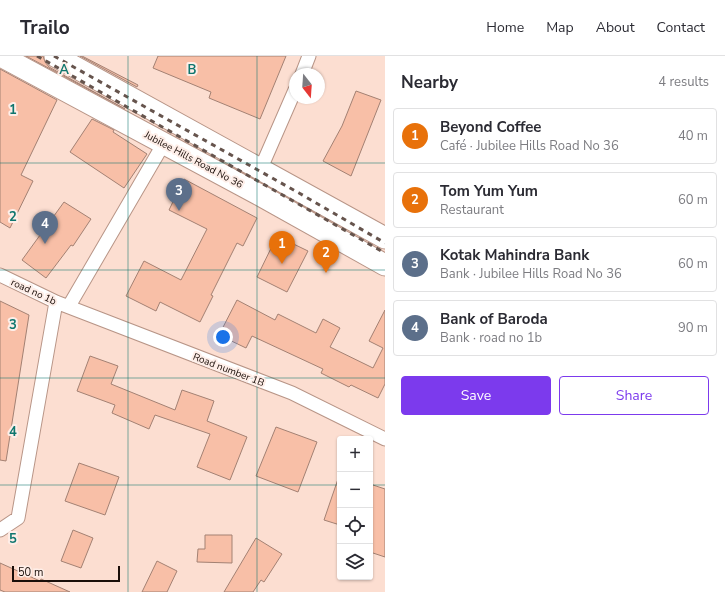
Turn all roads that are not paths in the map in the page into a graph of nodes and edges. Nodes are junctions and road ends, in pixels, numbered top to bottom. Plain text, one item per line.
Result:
1 (1, 56) edge
2 (56, 56) edge
3 (310, 56) edge
4 (305, 68) edge
5 (289, 104) edge
6 (167, 118) junction
7 (134, 127) junction
8 (164, 143) junction
9 (261, 168) junction
10 (377, 233) edge
11 (356, 249) junction
12 (385, 265) edge
13 (0, 275) edge
14 (56, 302) junction
15 (69, 306) junction
16 (385, 438) edge
17 (0, 530) edge

1 - 7 main road, Jubilee Hills Road No 36
2 - 6 main road
3 - 4 street
5 - 9 street
6 - 7 main road
6 - 9 main road
7 - 8 main road, Jubilee Hills Road No 36
8 - 11 main road, Jubilee Hills Road No 36
8 - 15 street
9 - 10 main road
10 - 11 main road
11 - 12 main road, Jubilee Hills Road No 36
13 - 14 street, road no 1b
14 - 15 street, road no 1b
14 - 17 street
15 - 16 street, Road number 1B

